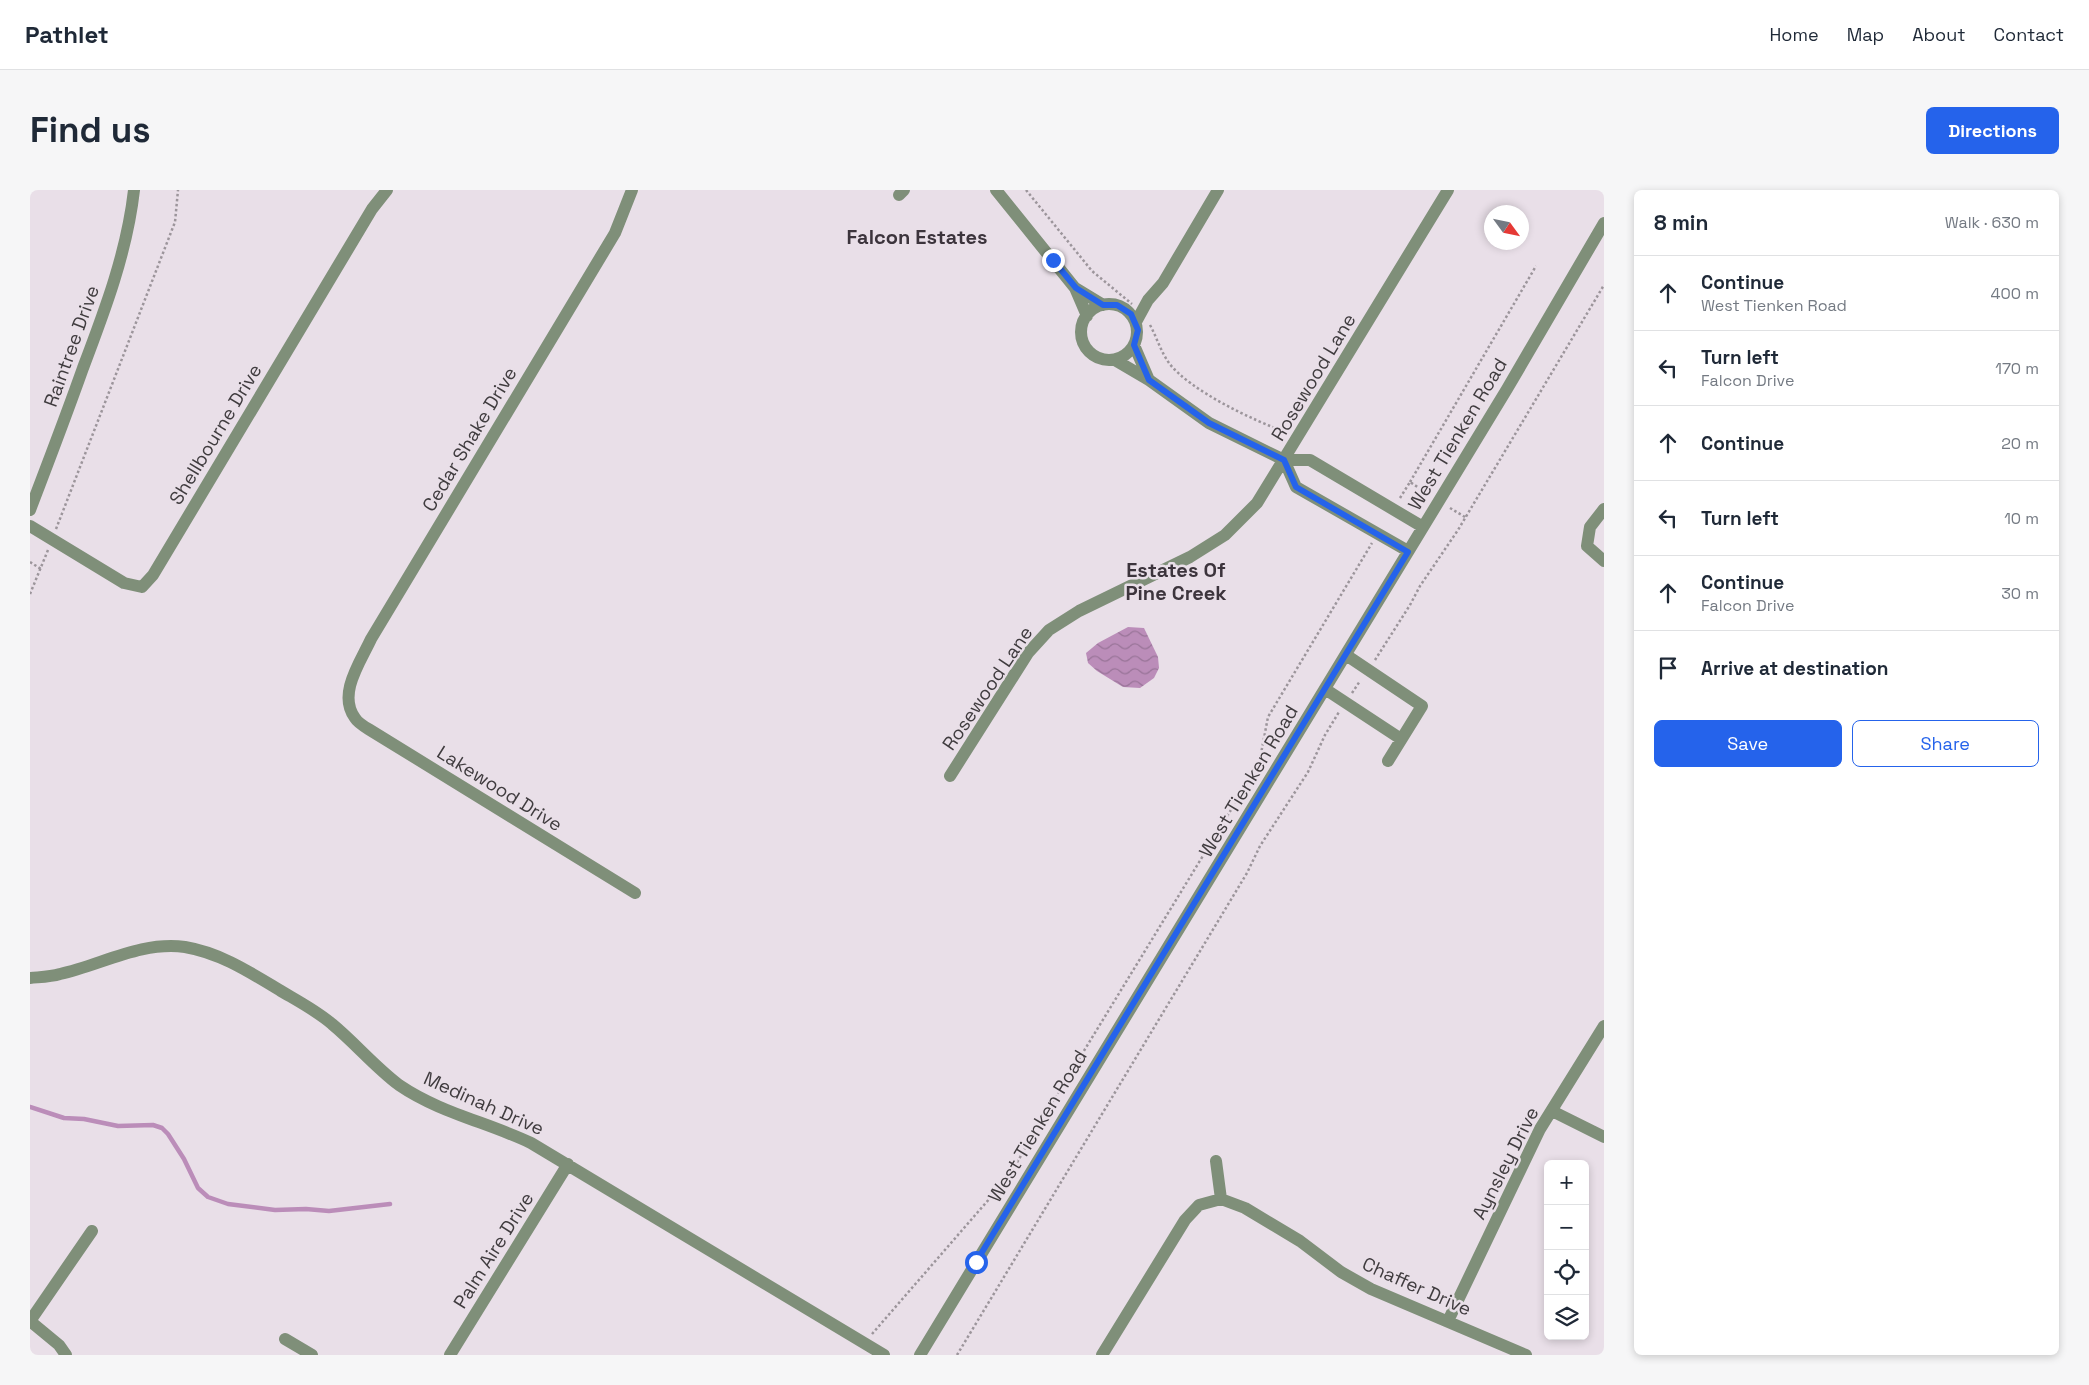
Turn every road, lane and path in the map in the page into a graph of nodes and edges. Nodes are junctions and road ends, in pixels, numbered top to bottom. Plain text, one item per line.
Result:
1 (134, 190) edge
2 (178, 190) edge
3 (387, 190) edge
4 (632, 190) edge
5 (996, 190) edge
6 (1026, 190) edge
7 (1218, 190) edge
8 (1448, 190) edge
9 (1604, 223) edge
10 (1536, 266) dead end
11 (1604, 285) edge
12 (1076, 288) junction
13 (1148, 300) junction
14 (1125, 303) junction
15 (1103, 305) junction
16 (1087, 316) junction
17 (1142, 322) junction
18 (1134, 345) junction
19 (1116, 360) junction
20 (1149, 380) junction
21 (1297, 438) junction
22 (1284, 460) junction
23 (1410, 482) junction
24 (1394, 495) dead end
25 (1438, 501) junction
26 (1396, 504) junction
27 (1604, 509) edge
28 (30, 510) edge
29 (1465, 517) junction
30 (30, 526) edge
31 (1423, 527) junction
32 (1378, 534) junction
33 (52, 540) junction
34 (1408, 552) junction
35 (1604, 561) edge
36 (30, 562) edge
37 (41, 569) junction
38 (30, 594) edge
39 (1346, 655) junction
40 (1368, 670) junction
41 (1325, 689) junction
42 (1346, 702) junction
43 (351, 709) joint
44 (1401, 739) junction
45 (1388, 762) dead end
46 (950, 776) dead end
47 (634, 894) dead end
48 (30, 978) edge
49 (1604, 1026) edge
50 (1552, 1111) junction
51 (1604, 1137) edge
52 (1216, 1161) dead end
53 (568, 1164) junction
54 (1221, 1199) junction
55 (92, 1231) dead end
56 (30, 1321) edge
57 (1448, 1321) junction
58 (285, 1339) dead end
59 (864, 1343) junction
60 (66, 1355) edge
61 (312, 1355) edge
62 (450, 1355) edge
63 (884, 1355) edge
64 (920, 1355) edge
65 (957, 1355) edge
66 (1102, 1355) edge
67 (1526, 1355) edge

1 - 28 street, Raintree Drive
2 - 33 path
3 - 33 street, Shellbourne Drive
4 - 43 street, Cedar Shake Drive
5 - 12 street
6 - 14 path
7 - 13 street
8 - 21 street, Rosewood Lane
9 - 25 street, West Tienken Road
10 - 23 path
11 - 29 path
12 - 15 street
12 - 16 street
13 - 14 street
13 - 17 street
14 - 15 street
14 - 17 street
15 - 16 street
16 - 19 street
17 - 18 street
17 - 21 path
18 - 19 street
18 - 20 street
19 - 20 street
20 - 22 street
21 - 22 street, Rosewood Lane
22 - 26 street
22 - 32 street
22 - 46 street, Rosewood Lane
23 - 25 path
23 - 26 path
24 - 26 path
25 - 29 path
25 - 31 street, West Tienken Road
26 - 31 street
27 - 35 street
29 - 40 path
30 - 33 street, Shellbourne Drive
31 - 34 street, West Tienken Road
32 - 34 street
32 - 59 path
33 - 37 path
34 - 39 street, West Tienken Road
36 - 37 path
37 - 38 path
39 - 40 street
39 - 41 street, West Tienken Road
40 - 42 path
40 - 44 street
41 - 42 street
41 - 64 street, West Tienken Road
42 - 44 street
42 - 65 path
43 - 47 street, Lakewood Drive
44 - 45 street
48 - 53 street, Medinah Drive
49 - 50 street, Aynsley Drive
50 - 51 street
50 - 57 street, Aynsley Drive
52 - 54 street
53 - 59 street, Medinah Drive
53 - 62 street, Palm Aire Drive
54 - 57 street, Chaffer Drive
54 - 66 street
55 - 56 street
56 - 60 street
57 - 67 street, Chaffer Drive
58 - 61 street
59 - 63 street, Medinah Drive

